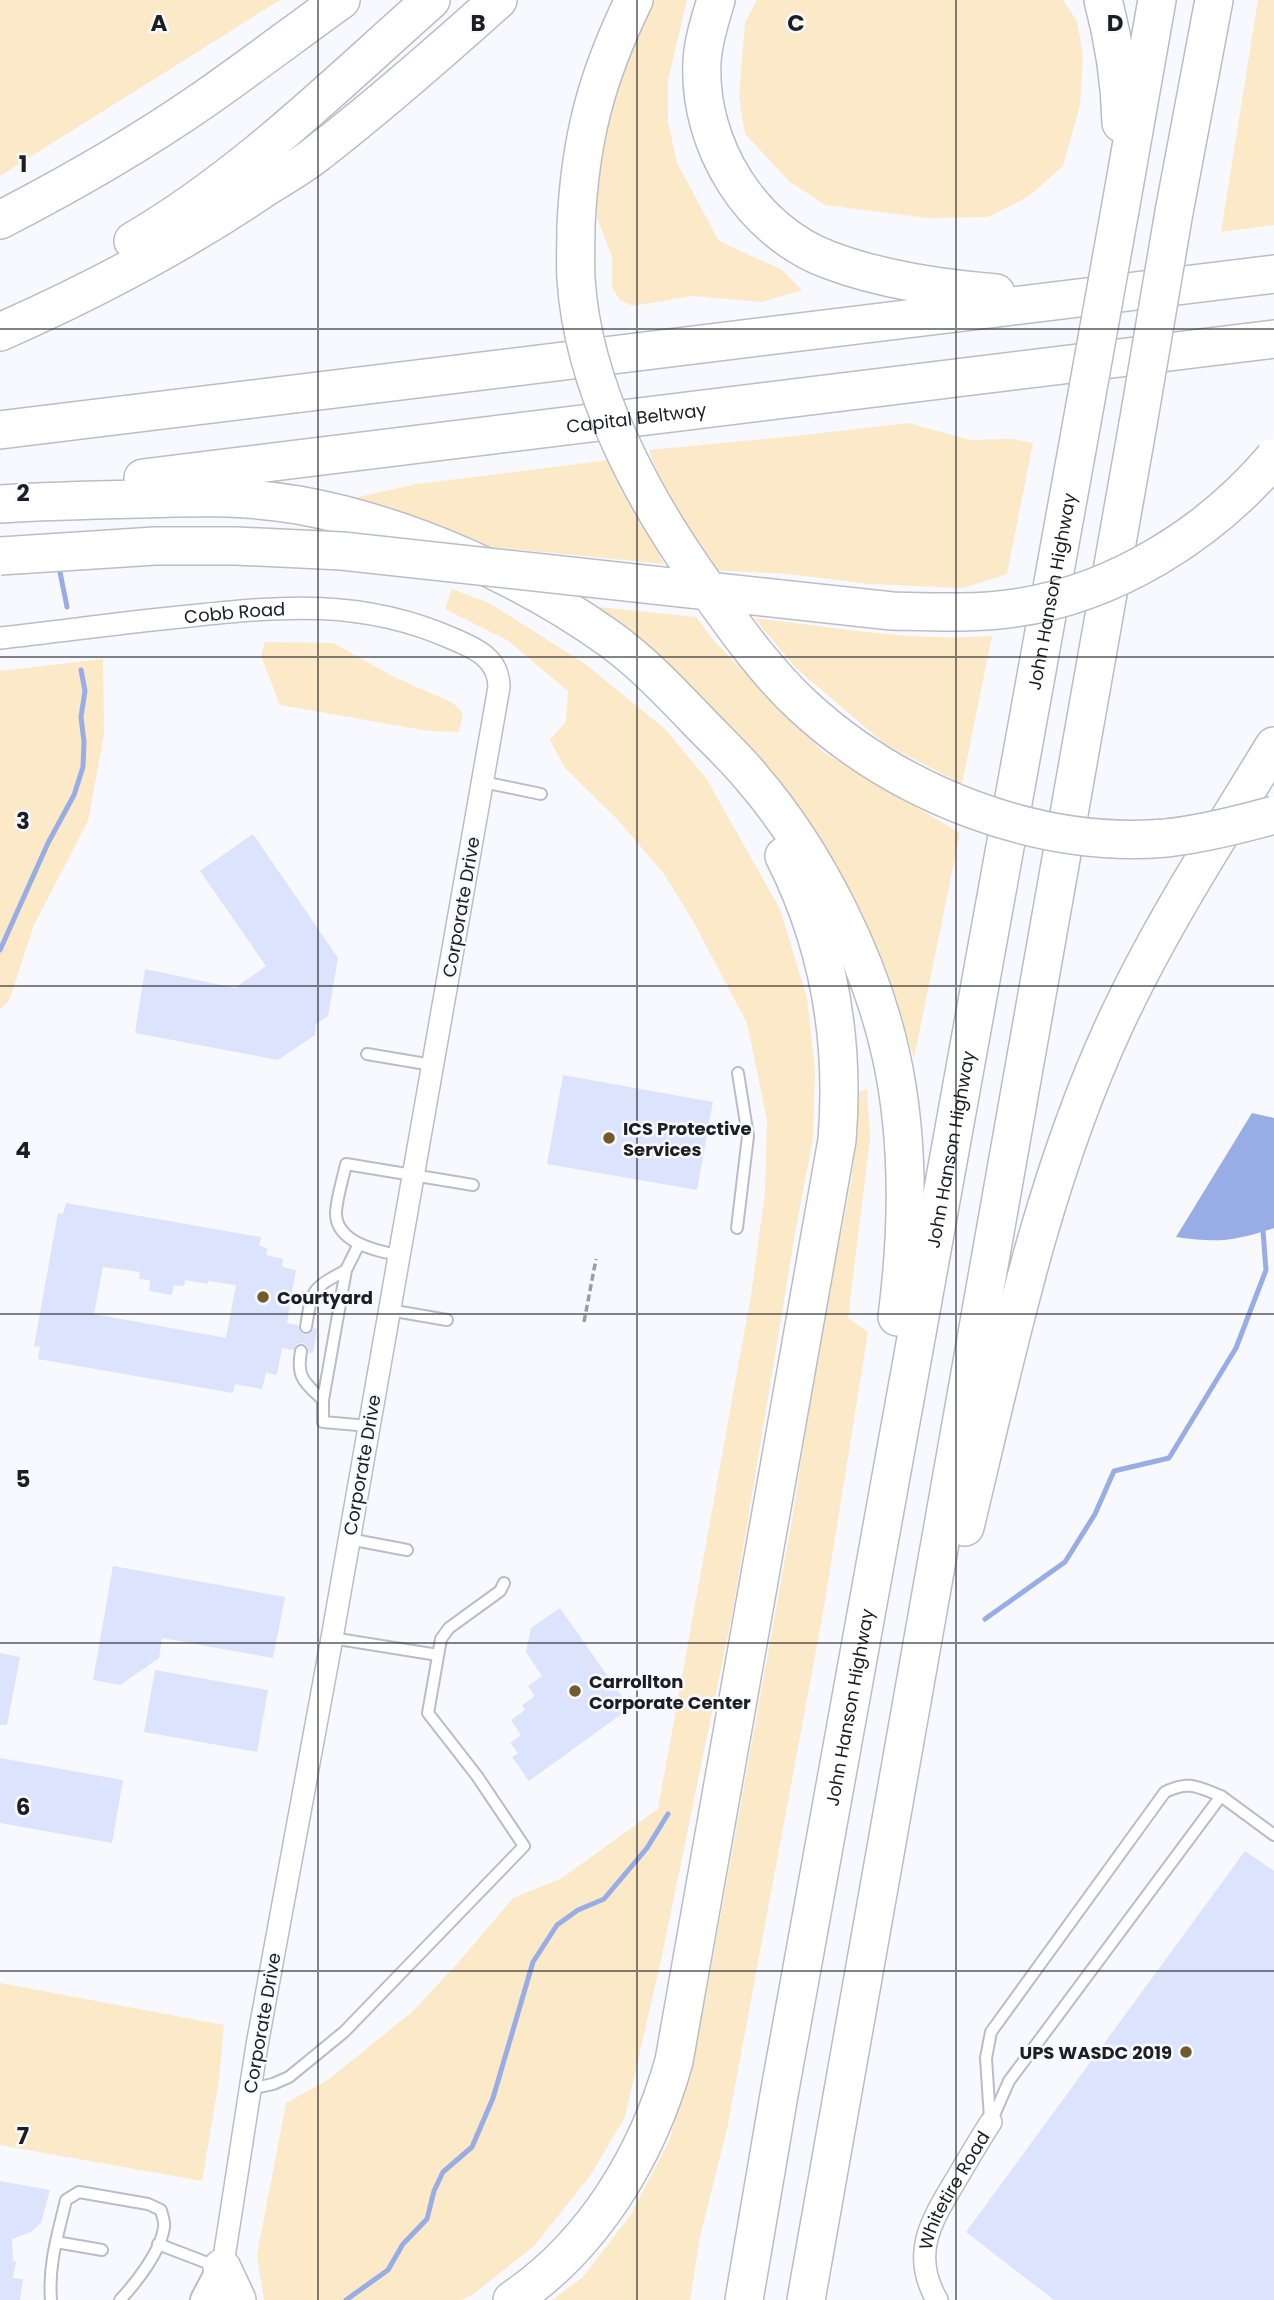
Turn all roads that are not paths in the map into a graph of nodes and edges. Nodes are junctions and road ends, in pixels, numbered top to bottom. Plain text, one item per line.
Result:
1 (341, 0) edge
2 (431, 0) edge
3 (498, 0) edge
4 (634, 0) edge
5 (716, 0) edge
6 (1103, 0) edge
7 (1157, 0) edge
8 (1214, 0) edge
9 (1120, 210) junction
10 (0, 220) edge
11 (1274, 274) edge
12 (1091, 296) junction
13 (0, 312) edge
14 (0, 332) edge
15 (1274, 339) edge
16 (0, 430) edge
17 (1274, 458) edge
18 (0, 496) edge
19 (0, 503) edge
20 (0, 556) edge
21 (0, 638) edge
22 (466, 645) joint
23 (694, 717) junction
24 (1274, 746) edge
25 (1274, 775) edge
26 (483, 782) junction
27 (541, 794) dead end
28 (1274, 815) edge
29 (1172, 912) junction
30 (367, 1054) dead end
31 (432, 1065) junction
32 (738, 1073) dead end
33 (412, 1175) junction
34 (473, 1185) dead end
35 (737, 1228) dead end
36 (359, 1244) junction
37 (398, 1255) junction
38 (346, 1270) junction
39 (389, 1310) junction
40 (447, 1320) dead end
41 (306, 1327) dead end
42 (301, 1351) dead end
43 (323, 1400) junction
44 (369, 1426) junction
45 (349, 1539) junction
46 (407, 1550) dead end
47 (504, 1584) dead end
48 (332, 1638) junction
49 (438, 1655) junction
50 (851, 1697) junction
51 (1221, 1796) junction
52 (1274, 1835) edge
53 (878, 1888) junction
54 (250, 2089) junction
55 (990, 2122) junction
56 (56, 2242) junction
57 (159, 2244) junction
58 (102, 2250) dead end
59 (226, 2289) edge
60 (51, 2300) edge
61 (120, 2300) edge
62 (205, 2300) edge
63 (512, 2300) edge
64 (744, 2300) edge
65 (806, 2300) edge
66 (937, 2300) edge

1 - 10 highway
2 - 13 highway
3 - 14 highway
4 - 28 highway, bridge
5 - 12 highway
6 - 9 highway
7 - 9 highway, John Hanson Highway
8 - 53 highway, bridge
9 - 50 highway, John Hanson Highway, bridge
11 - 12 highway
12 - 16 highway
15 - 18 highway, Capital Beltway
17 - 20 highway, bridge
19 - 23 highway
21 - 22 street, Cobb Road
22 - 26 street, Corporate Drive
23 - 50 highway
23 - 63 highway
24 - 29 highway
25 - 29 highway
26 - 27 lane
26 - 31 street, Corporate Drive
29 - 53 highway
30 - 31 lane
31 - 33 street, Corporate Drive
32 - 35 lane
33 - 34 lane
33 - 36 lane
33 - 37 street, Corporate Drive
36 - 37 lane
36 - 38 lane
37 - 39 street, Corporate Drive
38 - 41 lane
38 - 43 lane
39 - 40 lane
39 - 44 street, Corporate Drive
42 - 43 lane
43 - 44 lane
44 - 45 street, Corporate Drive
45 - 46 lane
45 - 48 street, Corporate Drive
47 - 49 lane
48 - 49 lane
48 - 54 street, Corporate Drive
49 - 54 lane
50 - 64 highway, John Hanson Highway
51 - 52 lane
51 - 55 lane
51 - 55 lane
53 - 65 highway
54 - 59 street, Corporate Drive
55 - 66 street, Whitetire Road
56 - 57 lane
56 - 58 lane
56 - 60 lane
57 - 59 lane
57 - 61 lane
59 - 62 main road

